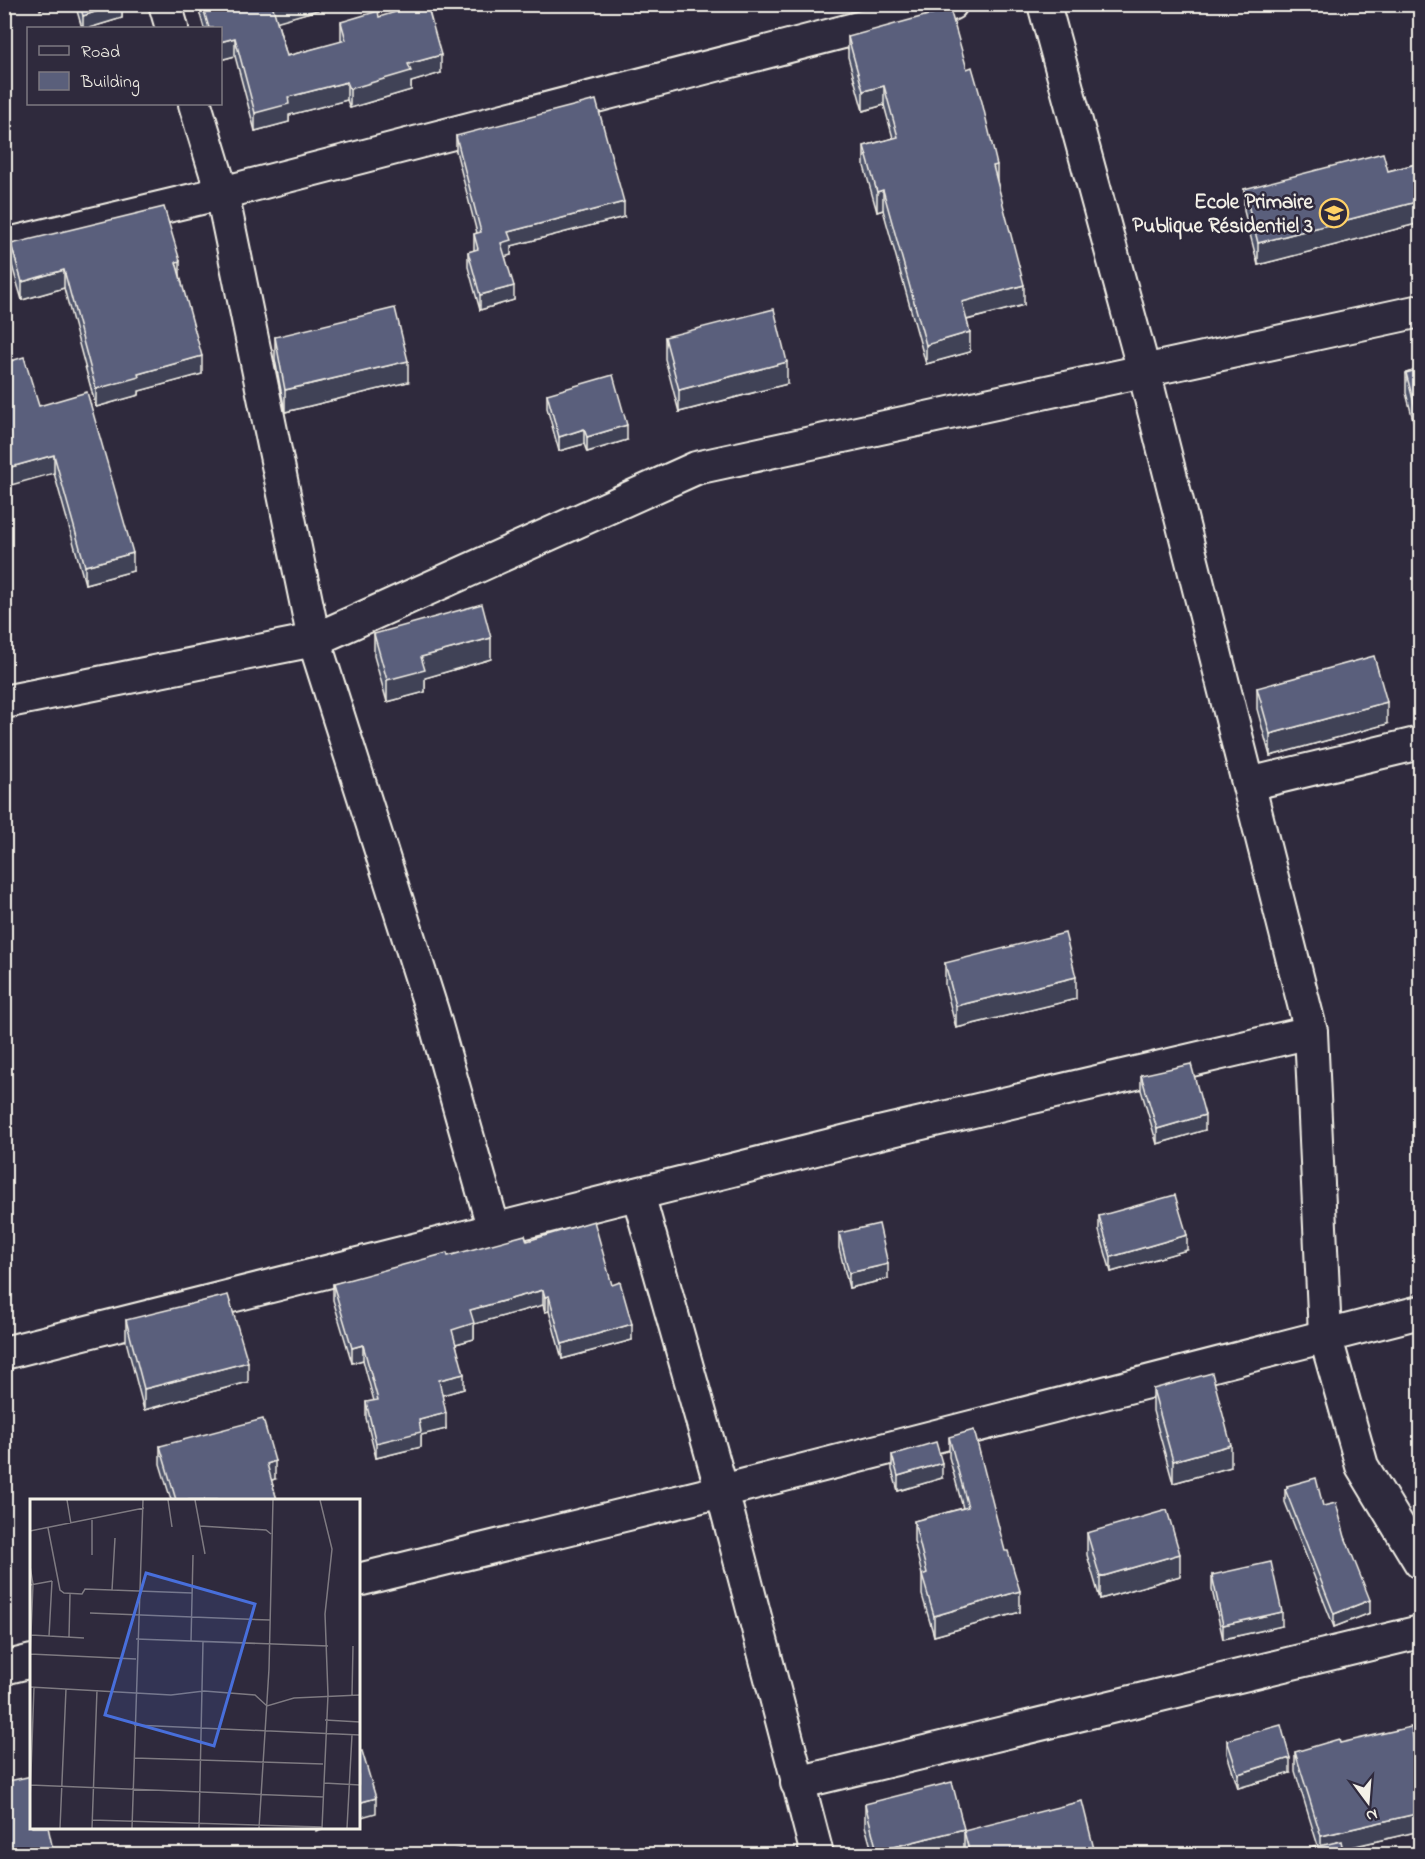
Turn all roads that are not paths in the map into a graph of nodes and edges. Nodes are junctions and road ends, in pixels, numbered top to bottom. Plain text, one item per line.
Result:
1 (165, 4) edge
2 (951, 4) edge
3 (1044, 4) edge
4 (172, 27) edge
5 (195, 105) edge
6 (222, 193) junction
7 (4, 244) edge
8 (1420, 311) edge
9 (1144, 371) junction
10 (314, 640) junction
11 (4, 702) edge
12 (1420, 743) edge
13 (1249, 784) junction
14 (1311, 1032) junction
15 (638, 1194) junction
16 (494, 1230) junction
17 (1420, 1312) edge
18 (1325, 1335) junction
19 (4, 1353) edge
20 (722, 1491) junction
21 (1420, 1562) edge
22 (360, 1580) edge
23 (1420, 1632) edge
24 (30, 1662) edge
25 (4, 1668) edge
26 (797, 1784) junction
27 (817, 1854) edge

1 - 4 street
2 - 6 street
3 - 9 street
5 - 6 street
6 - 7 street
6 - 10 street
8 - 9 street
9 - 10 street
9 - 13 street
10 - 11 street
10 - 16 street
12 - 13 street
13 - 14 street
14 - 15 street
14 - 18 street
15 - 16 street
15 - 20 street
16 - 19 street
17 - 18 street
18 - 20 street
18 - 21 street
20 - 22 street
20 - 26 street
23 - 26 street
24 - 25 street
26 - 27 street

